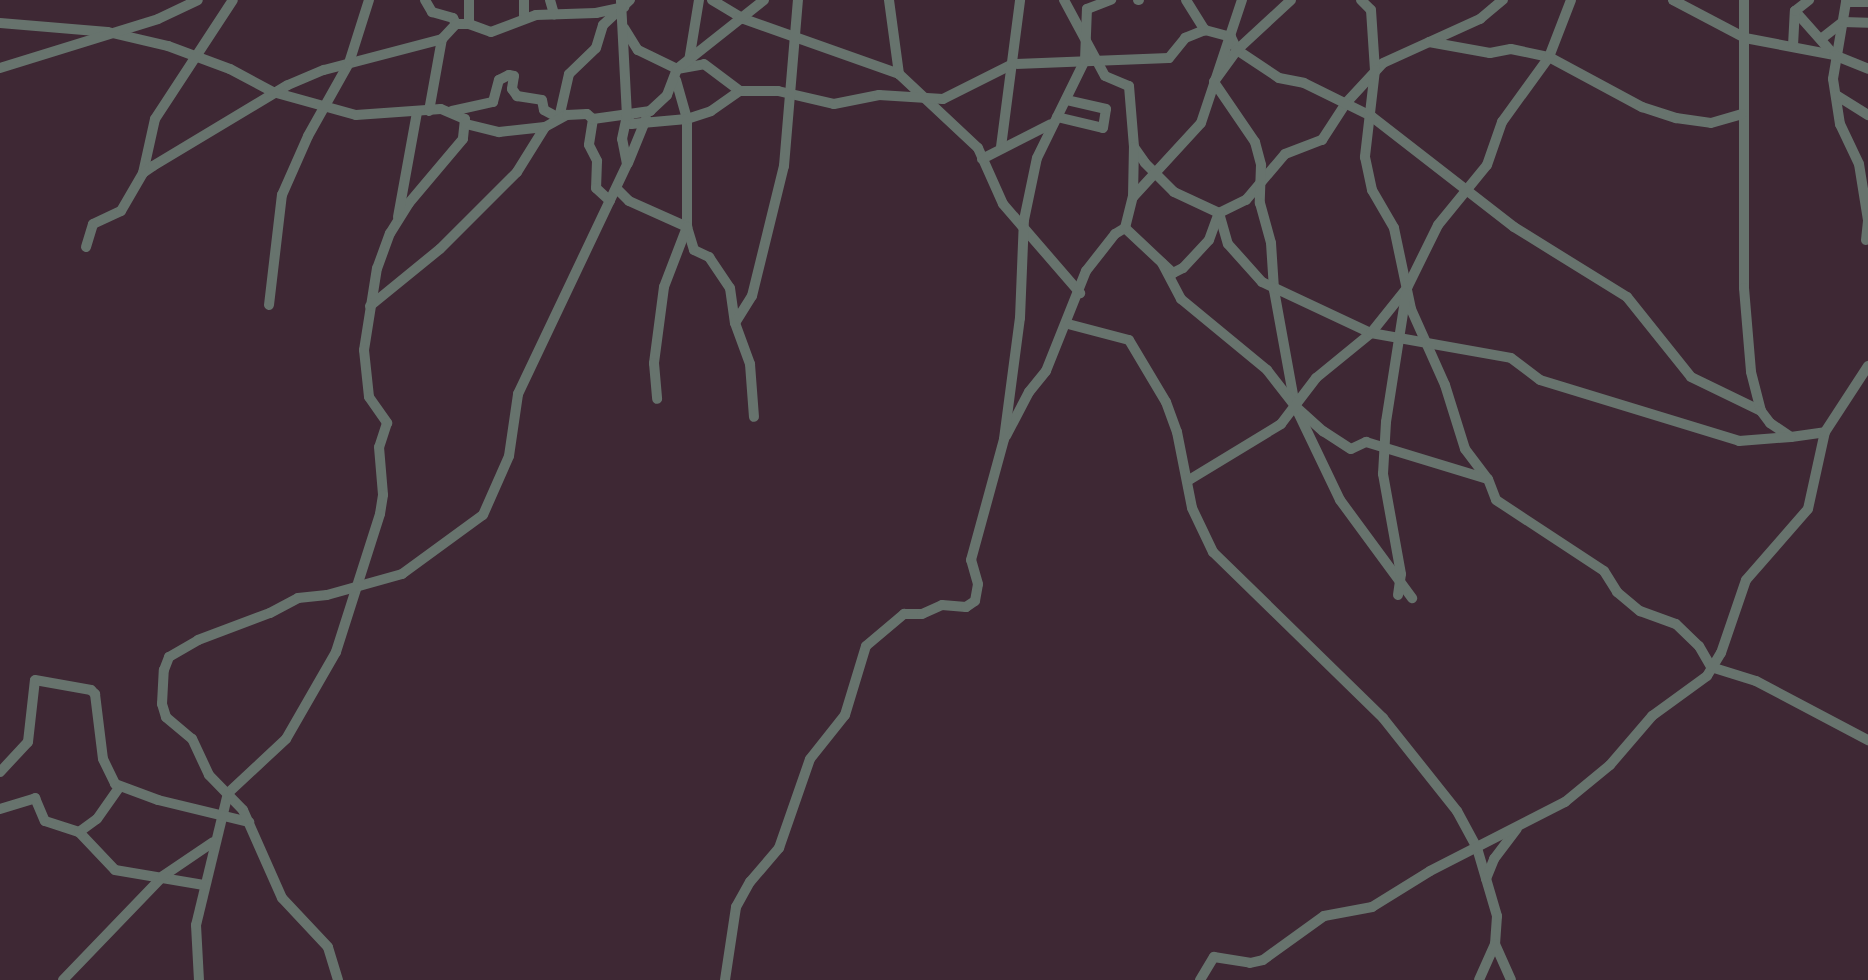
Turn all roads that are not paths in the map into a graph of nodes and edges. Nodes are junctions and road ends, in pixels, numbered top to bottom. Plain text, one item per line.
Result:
1 (198, 0) edge
2 (233, 0) edge
3 (369, 0) edge
4 (425, 0) edge
5 (469, 0) edge
6 (524, 0) edge
7 (550, 0) edge
8 (699, 0) edge
9 (712, 0) edge
10 (764, 0) edge
11 (798, 0) edge
12 (889, 0) edge
13 (1020, 0) edge
14 (1064, 0) edge
15 (1111, 0) edge
16 (1186, 0) edge
17 (1242, 0) edge
18 (1291, 0) edge
19 (1361, 0) edge
20 (1503, 0) edge
21 (1571, 0) edge
22 (1673, 0) edge
23 (1744, 0) edge
24 (1809, 0) edge
25 (625, 2) edge
26 (1868, 2) edge
27 (1371, 5) edge
28 (1795, 11) junction
29 (554, 14) junction
30 (524, 19) junction
31 (744, 19) junction
32 (1843, 22) junction
33 (0, 23) edge
34 (1868, 23) edge
35 (456, 24) junction
36 (469, 24) junction
37 (623, 28) junction
38 (1205, 30) junction
39 (108, 32) junction
40 (442, 38) junction
41 (795, 38) junction
42 (1230, 38) junction
43 (1745, 38) junction
44 (1820, 39) junction
45 (1428, 42) junction
46 (1089, 44) junction
47 (1793, 46) junction
48 (1237, 50) junction
49 (196, 56) junction
50 (1836, 56) junction
51 (1549, 57) junction
52 (1085, 60) junction
53 (689, 61) junction
54 (349, 63) junction
55 (1097, 63) junction
56 (1013, 64) junction
57 (0, 68) edge
58 (1868, 69) edge
59 (1375, 72) junction
60 (677, 74) junction
61 (898, 74) junction
62 (1214, 82) junction
63 (740, 91) junction
64 (273, 92) junction
65 (788, 94) junction
66 (1836, 95) junction
67 (927, 97) junction
68 (1066, 100) junction
69 (1346, 103) junction
70 (327, 106) junction
71 (430, 111) junction
72 (452, 111) junction
73 (650, 111) junction
74 (416, 112) junction
75 (1742, 114) junction
76 (1868, 115) edge
77 (627, 116) junction
78 (1371, 116) junction
79 (560, 118) junction
80 (593, 119) junction
81 (688, 119) junction
82 (1054, 120) junction
83 (644, 122) junction
84 (466, 124) junction
85 (545, 127) junction
86 (1002, 147) junction
87 (1134, 147) junction
88 (982, 159) junction
89 (628, 164) junction
90 (143, 173) junction
91 (1154, 175) junction
92 (1261, 183) junction
93 (617, 189) junction
94 (1468, 191) junction
95 (1133, 197) junction
96 (610, 201) junction
97 (1219, 213) junction
98 (398, 220) junction
99 (1868, 221) edge
100 (687, 226) junction
101 (1125, 228) junction
102 (1024, 232) junction
103 (1866, 240) dead end
104 (86, 247) dead end
105 (1162, 263) junction
106 (1407, 288) junction
107 (1274, 290) junction
108 (1080, 293) junction
109 (269, 305) dead end
110 (370, 306) junction
111 (735, 322) junction
112 (1068, 324) junction
113 (1372, 333) junction
114 (1398, 339) junction
115 (1426, 341) junction
116 (1868, 366) edge
117 (657, 399) dead end
118 (1295, 406) junction
119 (1761, 411) junction
120 (754, 417) dead end
121 (1825, 432) junction
122 (1792, 437) junction
123 (1004, 439) junction
124 (1387, 447) junction
125 (1488, 479) junction
126 (1189, 480) junction
127 (1400, 580) junction
128 (360, 585) junction
129 (1398, 595) dead end
130 (1412, 598) dead end
131 (1711, 667) junction
132 (1868, 740) edge
133 (0, 772) edge
134 (119, 787) junction
135 (228, 793) junction
136 (0, 810) edge
137 (221, 813) junction
138 (249, 822) junction
139 (1517, 829) junction
140 (79, 832) junction
141 (213, 842) junction
142 (1477, 848) junction
143 (164, 876) junction
144 (1486, 879) junction
145 (204, 885) junction
146 (1495, 944) junction
147 (63, 980) edge
148 (199, 980) edge
149 (338, 980) edge
150 (725, 980) edge
151 (1200, 980) edge
152 (1479, 980) edge
153 (1511, 980) edge

1 - 39 street
2 - 49 street
3 - 54 street
4 - 35 street
5 - 36 street
6 - 30 street
7 - 29 street
8 - 53 street
9 - 31 street
10 - 31 street
11 - 41 street
12 - 61 street
13 - 56 street
14 - 46 street
15 - 46 street
16 - 38 street
17 - 42 street
18 - 48 street
19 - 27 street
20 - 45 street
21 - 51 street
22 - 43 street
23 - 43 street
24 - 28 street
25 - 29 street
25 - 37 street
25 - 79 street
26 - 32 street
27 - 59 street
28 - 44 street
28 - 47 street
29 - 30 street
30 - 36 street
31 - 41 street
31 - 53 street
32 - 34 street
32 - 44 street
32 - 50 street
33 - 39 street
35 - 36 street
35 - 40 street
37 - 60 street
37 - 77 street
38 - 42 street
38 - 55 street
39 - 49 street
39 - 57 street
40 - 54 street
40 - 71 street
41 - 61 street
41 - 65 street
42 - 48 street
42 - 62 street
43 - 47 street
43 - 75 street
44 - 50 street
45 - 51 street
45 - 59 street
46 - 52 street
46 - 55 street
47 - 50 street
48 - 62 street
48 - 69 street
49 - 64 street
49 - 90 street
50 - 58 street
50 - 66 street
51 - 75 street
51 - 94 street
52 - 55 street
52 - 56 street
52 - 68 street
53 - 60 street
54 - 64 street
54 - 70 street
55 - 87 street
56 - 67 street
56 - 86 street
59 - 69 street
59 - 78 street
60 - 63 street
60 - 73 street
60 - 81 street
61 - 67 street
62 - 91 street
62 - 92 street
63 - 65 street
63 - 81 street
64 - 70 street
64 - 90 street
65 - 67 street
65 - 111 street
66 - 76 street
66 - 99 street
67 - 88 street
68 - 82 street
68 - 82 street
69 - 78 street
69 - 92 street
70 - 74 street
70 - 109 street
71 - 72 street
71 - 74 street
72 - 79 street
72 - 84 street
73 - 77 street
73 - 83 street
74 - 98 street
75 - 119 street
77 - 80 street
77 - 83 street
77 - 89 street
78 - 94 street
78 - 106 street
79 - 80 street
79 - 85 street
80 - 96 street
81 - 83 street
81 - 100 street
82 - 86 street
82 - 102 street
83 - 89 street
84 - 85 street
84 - 98 street
85 - 110 street
86 - 88 street
87 - 91 street
87 - 95 street
88 - 102 street
89 - 93 street
90 - 104 street
91 - 95 street
91 - 97 street
92 - 97 street
92 - 107 street
93 - 96 street
93 - 100 street
94 - 106 street
94 - 119 street
95 - 101 street
96 - 128 street
97 - 105 street
97 - 107 street
98 - 110 street
99 - 103 street
100 - 111 street
100 - 117 street
101 - 105 street
101 - 108 street
102 - 108 street
102 - 123 street
105 - 118 street
106 - 113 street
106 - 114 street
106 - 115 street
107 - 113 street
107 - 118 street
108 - 112 street
110 - 128 street
111 - 120 street
112 - 123 street
112 - 126 street
113 - 114 street
113 - 118 street
114 - 115 street
114 - 124 street
115 - 122 street
115 - 125 street
116 - 121 street
118 - 124 street
118 - 126 street
118 - 127 street
119 - 122 street
121 - 122 street
121 - 131 street
123 - 150 street
124 - 125 street
124 - 127 street
125 - 131 street
126 - 142 street
127 - 129 street
127 - 130 street
128 - 135 street
128 - 135 street
131 - 132 street
131 - 139 street
133 - 134 street
134 - 137 street
134 - 140 street
135 - 137 street
135 - 138 street
136 - 140 street
137 - 138 street
137 - 141 street
138 - 149 street
139 - 142 street
139 - 144 street
140 - 143 street
141 - 143 street
141 - 145 street
142 - 144 street
142 - 151 street
143 - 145 street
143 - 147 street
144 - 146 street
145 - 148 street
146 - 152 street
146 - 153 street

